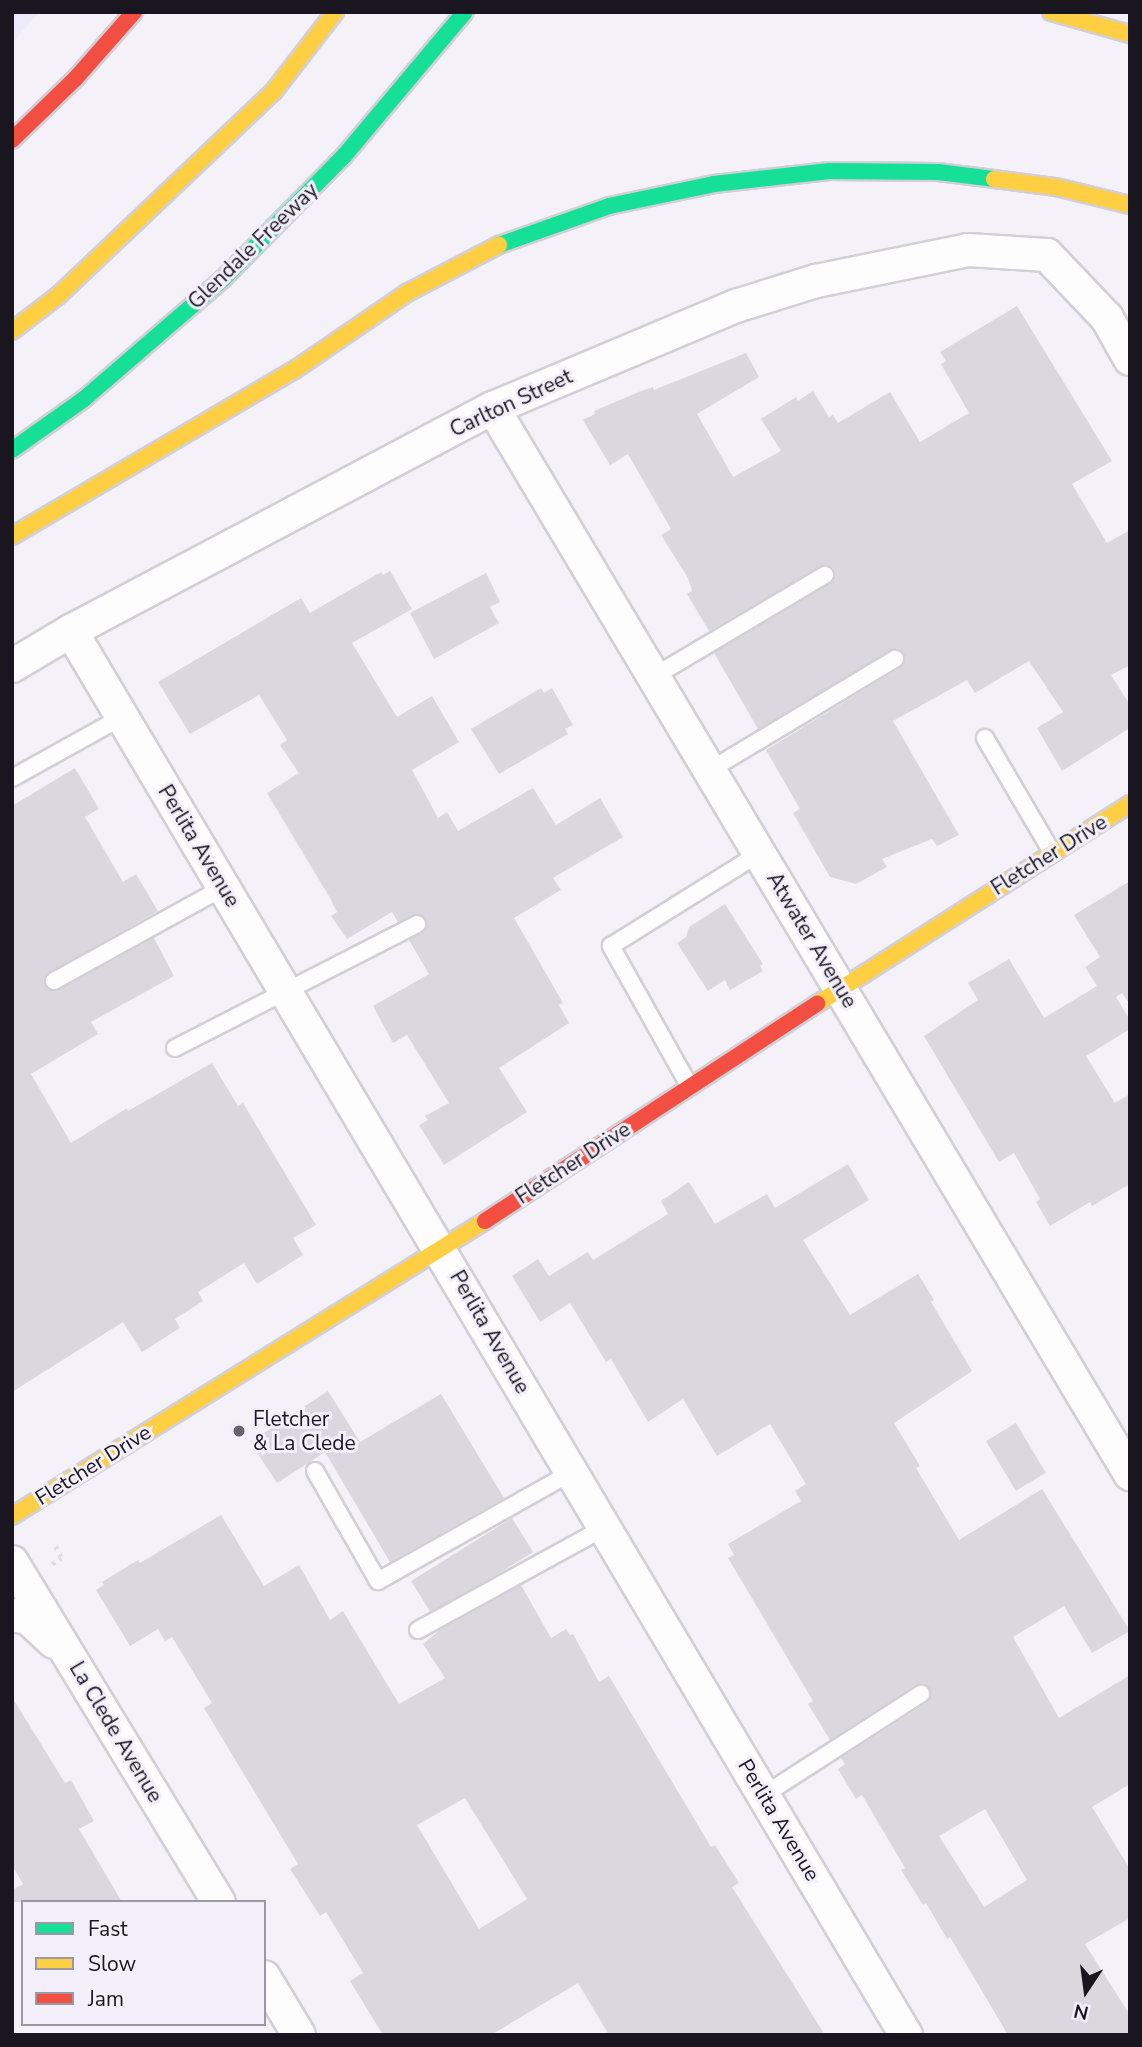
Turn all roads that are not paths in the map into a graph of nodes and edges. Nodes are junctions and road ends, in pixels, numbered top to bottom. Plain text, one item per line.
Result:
1 (134, 12) edge
2 (335, 12) edge
3 (465, 12) edge
4 (1051, 12) edge
5 (1130, 34) edge
6 (12, 141) edge
7 (1130, 205) edge
8 (12, 331) edge
9 (1126, 344) edge
10 (493, 408) junction
11 (12, 450) edge
12 (12, 536) edge
13 (825, 575) dead end
14 (71, 631) junction
15 (895, 659) dead end
16 (12, 666) edge
17 (653, 677) junction
18 (122, 717) junction
19 (985, 738) dead end
20 (710, 770) junction
21 (12, 778) edge
22 (1130, 804) edge
23 (1052, 852) junction
24 (760, 853) junction
25 (224, 887) junction
26 (417, 924) dead end
27 (54, 981) dead end
28 (841, 988) junction
29 (285, 989) junction
30 (175, 1048) dead end
31 (690, 1087) junction
32 (441, 1250) junction
33 (315, 1471) dead end
34 (572, 1472) junction
35 (1130, 1474) edge
36 (12, 1516) edge
37 (605, 1527) junction
38 (12, 1562) edge
39 (12, 1615) edge
40 (418, 1630) dead end
41 (70, 1656) junction
42 (921, 1694) dead end
43 (764, 1795) junction
44 (218, 1900) edge
45 (266, 1980) edge
46 (299, 2035) edge
47 (906, 2035) edge

1 - 6 main road
2 - 8 main road
3 - 11 main road, Glendale Freeway
4 - 5 main road
7 - 12 main road
9 - 10 street, Carlton Street
10 - 14 street, Carlton Street
10 - 17 street, Atwater Avenue
13 - 17 lane
14 - 16 street, Carlton Street
14 - 18 street, Perlita Avenue
15 - 20 lane
17 - 20 street, Atwater Avenue
18 - 21 lane
18 - 25 street, Perlita Avenue
19 - 23 lane
20 - 24 street, Atwater Avenue
22 - 23 main road, Fletcher Drive
23 - 28 main road, Fletcher Drive
24 - 28 street, Atwater Avenue
24 - 31 lane
25 - 27 lane
25 - 29 street, Perlita Avenue
26 - 29 lane
28 - 31 main road, Fletcher Drive
28 - 35 street, Atwater Avenue
29 - 30 lane
29 - 32 street, Perlita Avenue
31 - 32 main road, Fletcher Drive
32 - 34 street, Perlita Avenue
32 - 36 main road, Fletcher Drive
33 - 34 lane
34 - 37 street, Perlita Avenue
37 - 40 lane
37 - 43 street, Perlita Avenue
38 - 41 street, La Clede Avenue
39 - 41 street
41 - 44 street, La Clede Avenue
42 - 43 lane
43 - 47 street, Perlita Avenue
45 - 46 street

